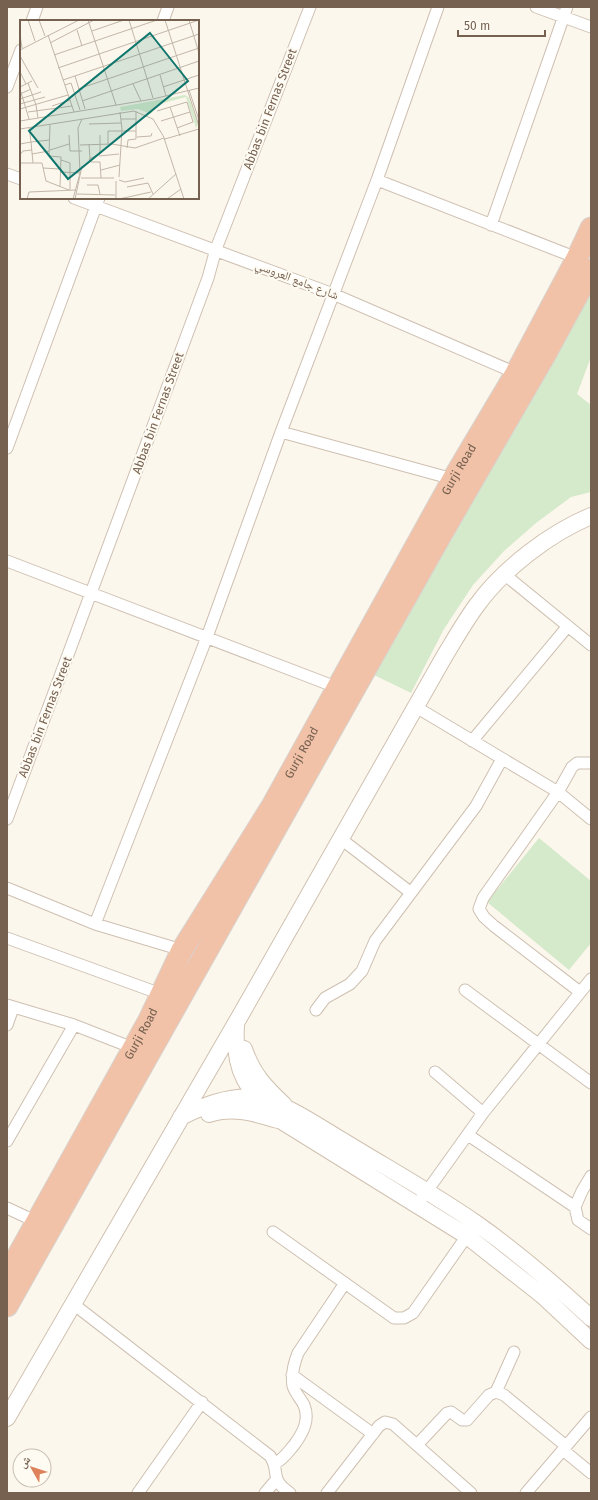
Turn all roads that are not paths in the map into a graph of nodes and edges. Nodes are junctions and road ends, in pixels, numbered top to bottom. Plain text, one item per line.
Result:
1 (37, 7) edge
2 (168, 7) edge
3 (310, 7) edge
4 (438, 7) edge
5 (536, 7) edge
6 (565, 12) edge
7 (32, 20) edge
8 (163, 20) edge
9 (591, 27) edge
10 (20, 53) edge
11 (7, 87) edge
12 (7, 174) edge
13 (20, 179) edge
14 (377, 180) junction
15 (80, 199) edge
16 (97, 202) edge
17 (491, 225) junction
18 (591, 228) edge
19 (216, 249) junction
20 (584, 264) edge
21 (333, 294) junction
22 (516, 373) junction
23 (281, 432) junction
24 (7, 448) edge
25 (453, 479) junction
26 (591, 516) edge
27 (7, 561) edge
28 (504, 574) junction
29 (91, 595) junction
30 (568, 626) junction
31 (207, 637) junction
32 (591, 645) edge
33 (346, 691) junction
34 (416, 707) junction
35 (472, 741) junction
36 (502, 759) junction
37 (591, 763) edge
38 (558, 792) junction
39 (7, 819) edge
40 (591, 819) edge
41 (341, 839) junction
42 (7, 888) edge
43 (410, 892) junction
44 (95, 924) junction
45 (7, 938) edge
46 (182, 950) junction
47 (591, 979) edge
48 (465, 990) dead end
49 (580, 992) junction
50 (161, 994) junction
51 (10, 1007) edge
52 (316, 1010) dead end
53 (238, 1020) junction
54 (7, 1025) edge
55 (74, 1026) junction
56 (538, 1044) junction
57 (133, 1048) junction
58 (435, 1072) dead end
59 (591, 1083) edge
60 (257, 1098) junction
61 (483, 1113) junction
62 (284, 1115) junction
63 (181, 1117) junction
64 (173, 1131) junction
65 (468, 1134) junction
66 (7, 1141) edge
67 (591, 1176) edge
68 (426, 1192) junction
69 (417, 1205) junction
70 (575, 1207) junction
71 (7, 1208) edge
72 (37, 1222) junction
73 (591, 1228) edge
74 (472, 1230) junction
75 (273, 1232) dead end
76 (7, 1275) edge
77 (345, 1283) junction
78 (72, 1303) junction
79 (7, 1306) edge
80 (591, 1318) edge
81 (591, 1341) edge
82 (514, 1352) dead end
83 (292, 1375) junction
84 (496, 1392) junction
85 (202, 1402) junction
86 (591, 1417) edge
87 (7, 1418) edge
88 (373, 1434) junction
89 (417, 1445) junction
90 (565, 1448) junction
91 (274, 1464) junction
92 (591, 1473) edge
93 (276, 1480) junction
94 (138, 1493) edge
95 (265, 1493) edge
96 (290, 1493) edge
97 (327, 1493) edge
98 (471, 1493) edge
99 (526, 1493) edge

1 - 7 street
2 - 8 street
3 - 19 street, Abbas bin Fernas Street
4 - 14 street
5 - 6 street
6 - 9 street
6 - 17 street
10 - 11 street
12 - 13 street
14 - 17 street
14 - 21 street
15 - 16 street, شارع جامع العروسي
16 - 19 street, شارع جامع العروسي
16 - 24 street
17 - 20 street
18 - 20 highway, Gurji Road
19 - 21 street, شارع جامع العروسي
19 - 29 street, Abbas bin Fernas Street
20 - 22 highway, Gurji Road
20 - 33 highway, Gurji Road
21 - 22 street, شارع جامع العروسي
21 - 23 street
22 - 25 highway, Gurji Road
23 - 25 street
23 - 31 street
25 - 33 highway, Gurji Road
26 - 28 street
27 - 29 street
28 - 30 street
28 - 34 street
29 - 31 street
29 - 39 street, Abbas bin Fernas Street
30 - 32 street
30 - 35 street
31 - 33 street
31 - 44 street
33 - 46 highway, Gurji Road
33 - 79 highway, Gurji Road
34 - 35 street
34 - 41 street
35 - 36 street
36 - 38 street
36 - 43 street
37 - 38 street
38 - 40 street
38 - 49 street
41 - 43 street
41 - 53 street
42 - 44 street
43 - 52 street
44 - 46 street
45 - 50 street
46 - 50 highway, Gurji Road
47 - 49 street
48 - 56 street
49 - 56 street
50 - 57 highway, Gurji Road
51 - 54 street
51 - 55 street
53 - 60 street
53 - 62 street
53 - 63 street
55 - 57 street
55 - 66 street
56 - 59 street
56 - 61 street
57 - 72 highway, Gurji Road
58 - 61 street
60 - 62 street
60 - 63 street
61 - 65 street
62 - 64 street
62 - 68 street
62 - 69 street
63 - 64 street
64 - 78 street
65 - 68 street
65 - 70 street
67 - 70 street
68 - 69 street
68 - 74 street
69 - 74 street
70 - 73 street
71 - 72 street
72 - 76 highway, Gurji Road
74 - 77 street
74 - 80 street
74 - 81 street
75 - 77 street
77 - 83 street
78 - 85 street
78 - 87 street
82 - 84 street
83 - 88 street
83 - 91 street
84 - 89 street
84 - 90 street
85 - 91 street
85 - 94 street
86 - 90 street
88 - 89 street
88 - 97 street
89 - 98 street
90 - 92 street
90 - 99 street
91 - 93 street
93 - 95 street
93 - 96 street

